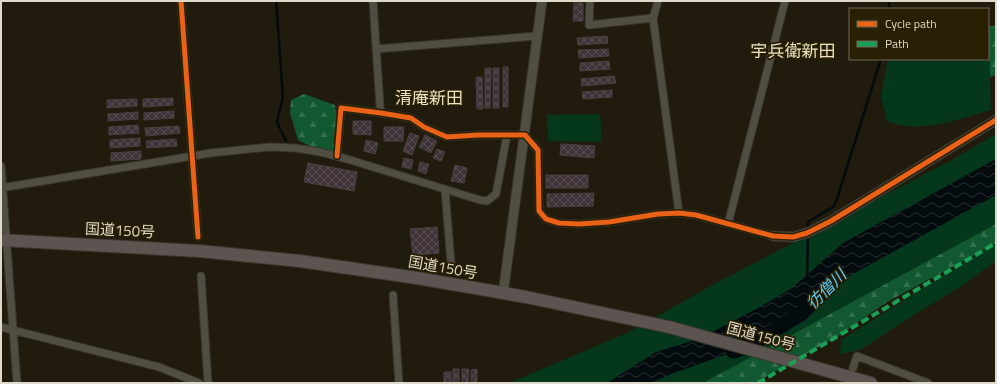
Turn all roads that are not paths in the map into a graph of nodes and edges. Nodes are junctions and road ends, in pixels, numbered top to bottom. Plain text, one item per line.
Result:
1 (181, 1) edge
2 (373, 1) edge
3 (542, 1) edge
4 (590, 1) edge
5 (658, 1) edge
6 (785, 1) edge
7 (653, 18) junction
8 (537, 36) junction
9 (376, 49) junction
10 (381, 113) junction
11 (996, 120) edge
12 (507, 135) junction
13 (525, 135) junction
14 (192, 156) junction
15 (337, 156) junction
16 (1, 166) edge
17 (2, 188) edge
18 (445, 190) junction
19 (679, 213) junction
20 (728, 224) junction
21 (773, 236) joint
22 (198, 237) dead end
23 (4, 240) edge
24 (451, 262) dead end
25 (201, 276) dead end
26 (503, 294) junction
27 (393, 295) dead end
28 (1, 327) edge
29 (13, 330) junction
30 (853, 368) dead end
31 (17, 383) edge
32 (199, 383) edge
33 (208, 383) edge
34 (399, 383) edge
35 (871, 383) edge
36 (928, 383) edge

1 - 14 street
2 - 9 street
3 - 8 street
4 - 7 street
5 - 7 street
6 - 20 street
7 - 19 street
8 - 9 street
8 - 13 street
9 - 10 street
10 - 12 street
10 - 15 street
11 - 21 street
12 - 13 street
12 - 18 street
13 - 19 street
13 - 26 street
14 - 15 street
14 - 17 street
14 - 22 street
15 - 18 street
16 - 17 street
17 - 23 street
18 - 24 street
19 - 20 street
20 - 21 street
23 - 26 highway, 国道150号
23 - 29 street
25 - 33 street
26 - 35 highway, 国道150号
27 - 34 street
28 - 29 street
29 - 31 street
29 - 32 street
30 - 36 street

